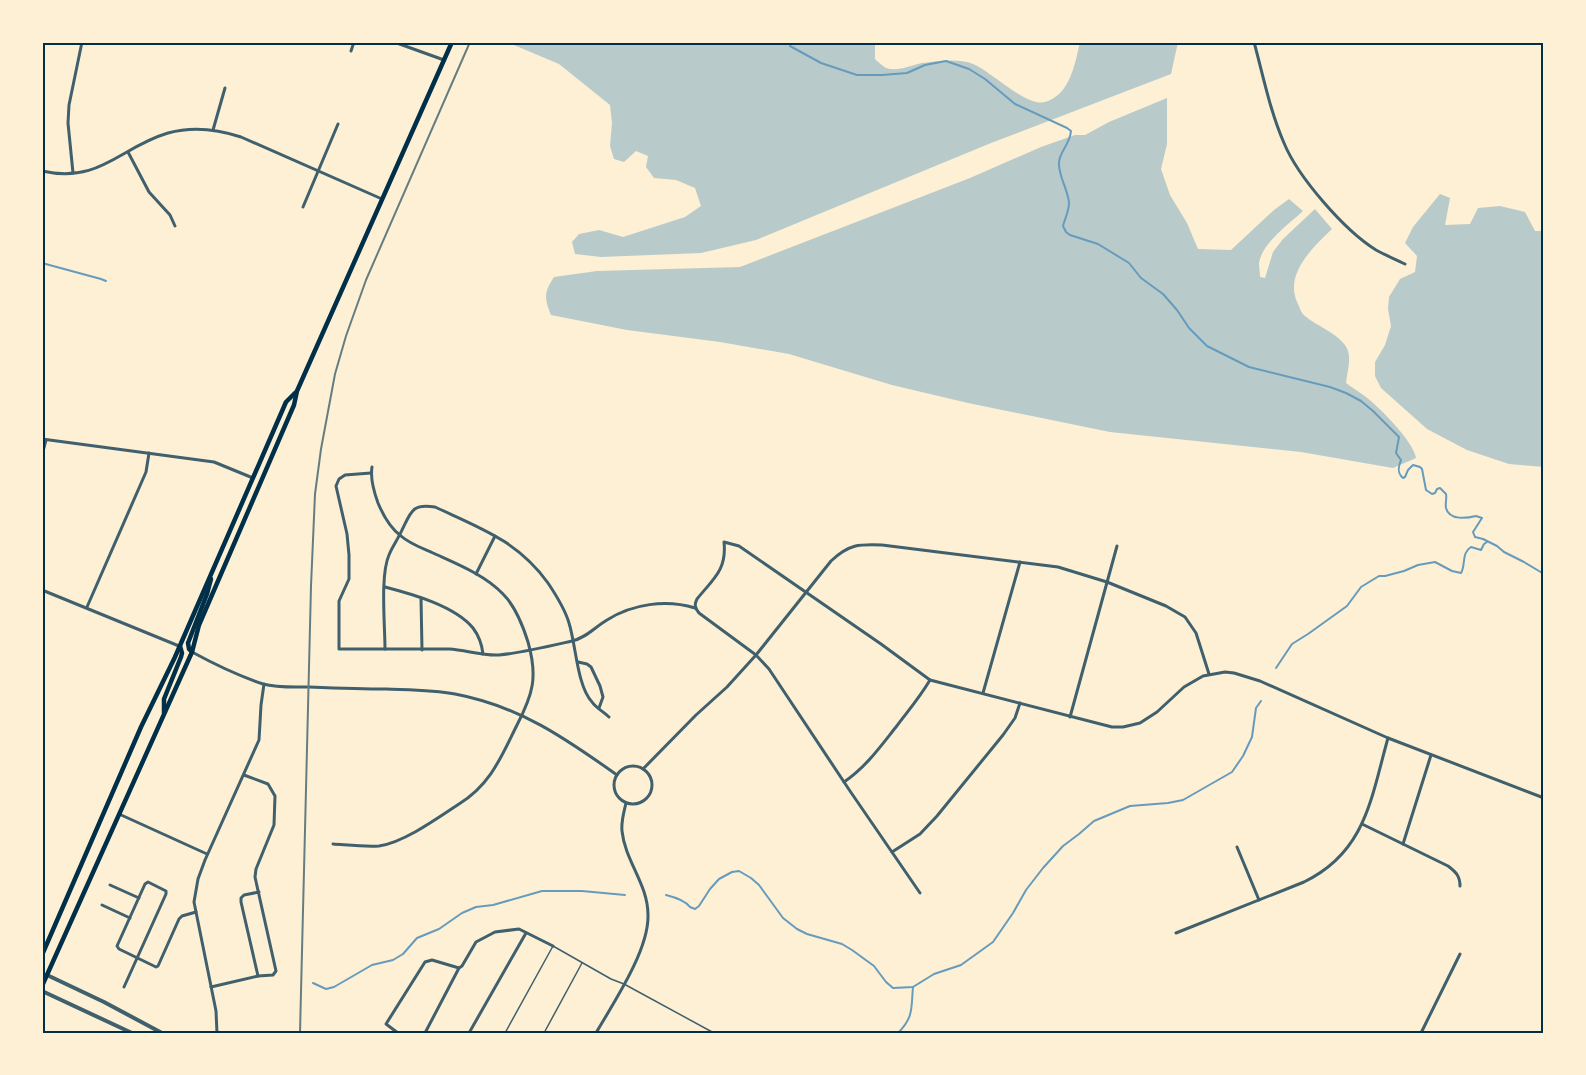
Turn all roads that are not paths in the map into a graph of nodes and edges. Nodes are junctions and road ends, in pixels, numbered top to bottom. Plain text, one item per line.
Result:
1 (82, 42) edge
2 (354, 42) edge
3 (394, 42) edge
4 (452, 42) edge
5 (1254, 42) edge
6 (351, 51) dead end
7 (444, 60) junction
8 (225, 88) dead end
9 (338, 124) dead end
10 (213, 130) junction
11 (128, 152) junction
12 (42, 171) edge
13 (318, 171) junction
14 (73, 173) junction
15 (382, 199) junction
16 (303, 207) dead end
17 (175, 226) dead end
18 (1405, 264) dead end
19 (297, 390) junction
20 (44, 439) edge
21 (149, 453) junction
22 (42, 455) edge
23 (372, 467) dead end
24 (371, 473) junction
25 (253, 478) junction
26 (400, 536) junction
27 (495, 536) junction
28 (1116, 546) dead end
29 (1020, 562) junction
30 (214, 566) junction
31 (475, 574) junction
32 (1106, 582) junction
33 (384, 587) junction
34 (42, 590) edge
35 (807, 592) junction
36 (421, 597) junction
37 (87, 607) junction
38 (695, 608) junction
39 (574, 641) junction
40 (180, 646) junction
41 (385, 649) junction
42 (422, 650) junction
43 (530, 650) junction
44 (192, 652) junction
45 (483, 654) junction
46 (756, 655) junction
47 (578, 662) junction
48 (1209, 675) junction
49 (930, 680) junction
50 (264, 684) junction
51 (982, 694) junction
52 (1020, 703) junction
53 (598, 708) junction
54 (165, 713) junction
55 (522, 715) junction
56 (609, 717) dead end
57 (1070, 717) junction
58 (1388, 738) junction
59 (1431, 755) junction
60 (643, 769) junction
61 (244, 775) junction
62 (617, 776) junction
63 (844, 782) junction
64 (1544, 798) edge
65 (626, 803) junction
66 (118, 814) junction
67 (1362, 824) junction
68 (333, 844) dead end
69 (1403, 844) junction
70 (1237, 847) dead end
71 (892, 852) junction
72 (208, 854) junction
73 (110, 885) dead end
74 (1460, 886) dead end
75 (259, 892) junction
76 (920, 893) dead end
77 (139, 898) junction
78 (1259, 900) junction
79 (102, 905) dead end
80 (196, 912) junction
81 (130, 918) junction
82 (526, 933) junction
83 (1176, 933) dead end
84 (553, 946) junction
85 (1460, 954) dead end
86 (42, 955) edge
87 (138, 958) junction
88 (582, 963) junction
89 (459, 968) junction
90 (46, 975) junction
91 (258, 976) junction
92 (624, 984) junction
93 (42, 986) edge
94 (124, 987) dead end
95 (211, 987) junction
96 (42, 991) edge
97 (132, 1033) edge
98 (162, 1033) edge
99 (217, 1033) edge
100 (398, 1033) edge
101 (425, 1033) edge
102 (470, 1033) edge
103 (505, 1033) edge
104 (544, 1033) edge
105 (597, 1033) edge
106 (714, 1033) edge
107 (1421, 1033) edge

1 - 14 street
2 - 6 street
3 - 7 street
4 - 7 main road
5 - 18 street
7 - 15 main road
8 - 10 street
9 - 13 street
10 - 11 street
10 - 13 street
11 - 14 street
11 - 17 street
12 - 14 street
13 - 15 street
13 - 16 street
15 - 19 main road
19 - 25 main road
19 - 44 main road
20 - 21 street
20 - 22 street
21 - 25 street
21 - 37 street
23 - 24 street
24 - 26 street
24 - 41 street
25 - 30 main road
26 - 27 street
26 - 31 street
26 - 33 street
27 - 31 street
27 - 39 street
28 - 32 street
29 - 32 street
29 - 35 street
29 - 51 street
30 - 40 main road
30 - 44 main road
31 - 43 street
32 - 48 street
32 - 57 street
33 - 36 street
33 - 41 street
34 - 37 street
35 - 38 street
35 - 46 street
35 - 49 street
36 - 42 street
36 - 45 street
37 - 40 street
38 - 39 street
38 - 46 street
39 - 43 street
39 - 47 street
40 - 54 main road
40 - 86 main road
41 - 42 street
42 - 45 street
43 - 45 street
43 - 55 street
44 - 50 street
44 - 54 main road
46 - 60 street
46 - 63 street
47 - 53 street
47 - 53 street
48 - 57 street
48 - 58 street
49 - 51 street
49 - 63 street
50 - 55 street
50 - 61 street
51 - 52 street
52 - 57 street
52 - 71 street
53 - 56 street
54 - 66 main road
55 - 62 street
55 - 68 street
58 - 59 street
58 - 67 street
59 - 64 street
59 - 69 street
60 - 62 street
60 - 65 street
61 - 72 street
61 - 75 street
62 - 65 street
63 - 71 street
65 - 92 street
66 - 72 street
66 - 90 main road
67 - 69 street
67 - 78 street
69 - 74 street
70 - 78 street
71 - 76 street
72 - 80 street
73 - 77 street
75 - 91 street
75 - 91 street
77 - 81 street
77 - 87 street
78 - 83 street
79 - 81 street
80 - 87 street
80 - 95 street
81 - 87 street
82 - 84 street
82 - 89 street
82 - 102 street
84 - 88 lane
84 - 103 lane
85 - 107 street
87 - 94 street
88 - 92 lane
88 - 104 lane
89 - 100 street
89 - 101 street
90 - 93 main road
90 - 98 street
91 - 95 street
92 - 105 street
92 - 106 lane
95 - 99 street
96 - 97 street

